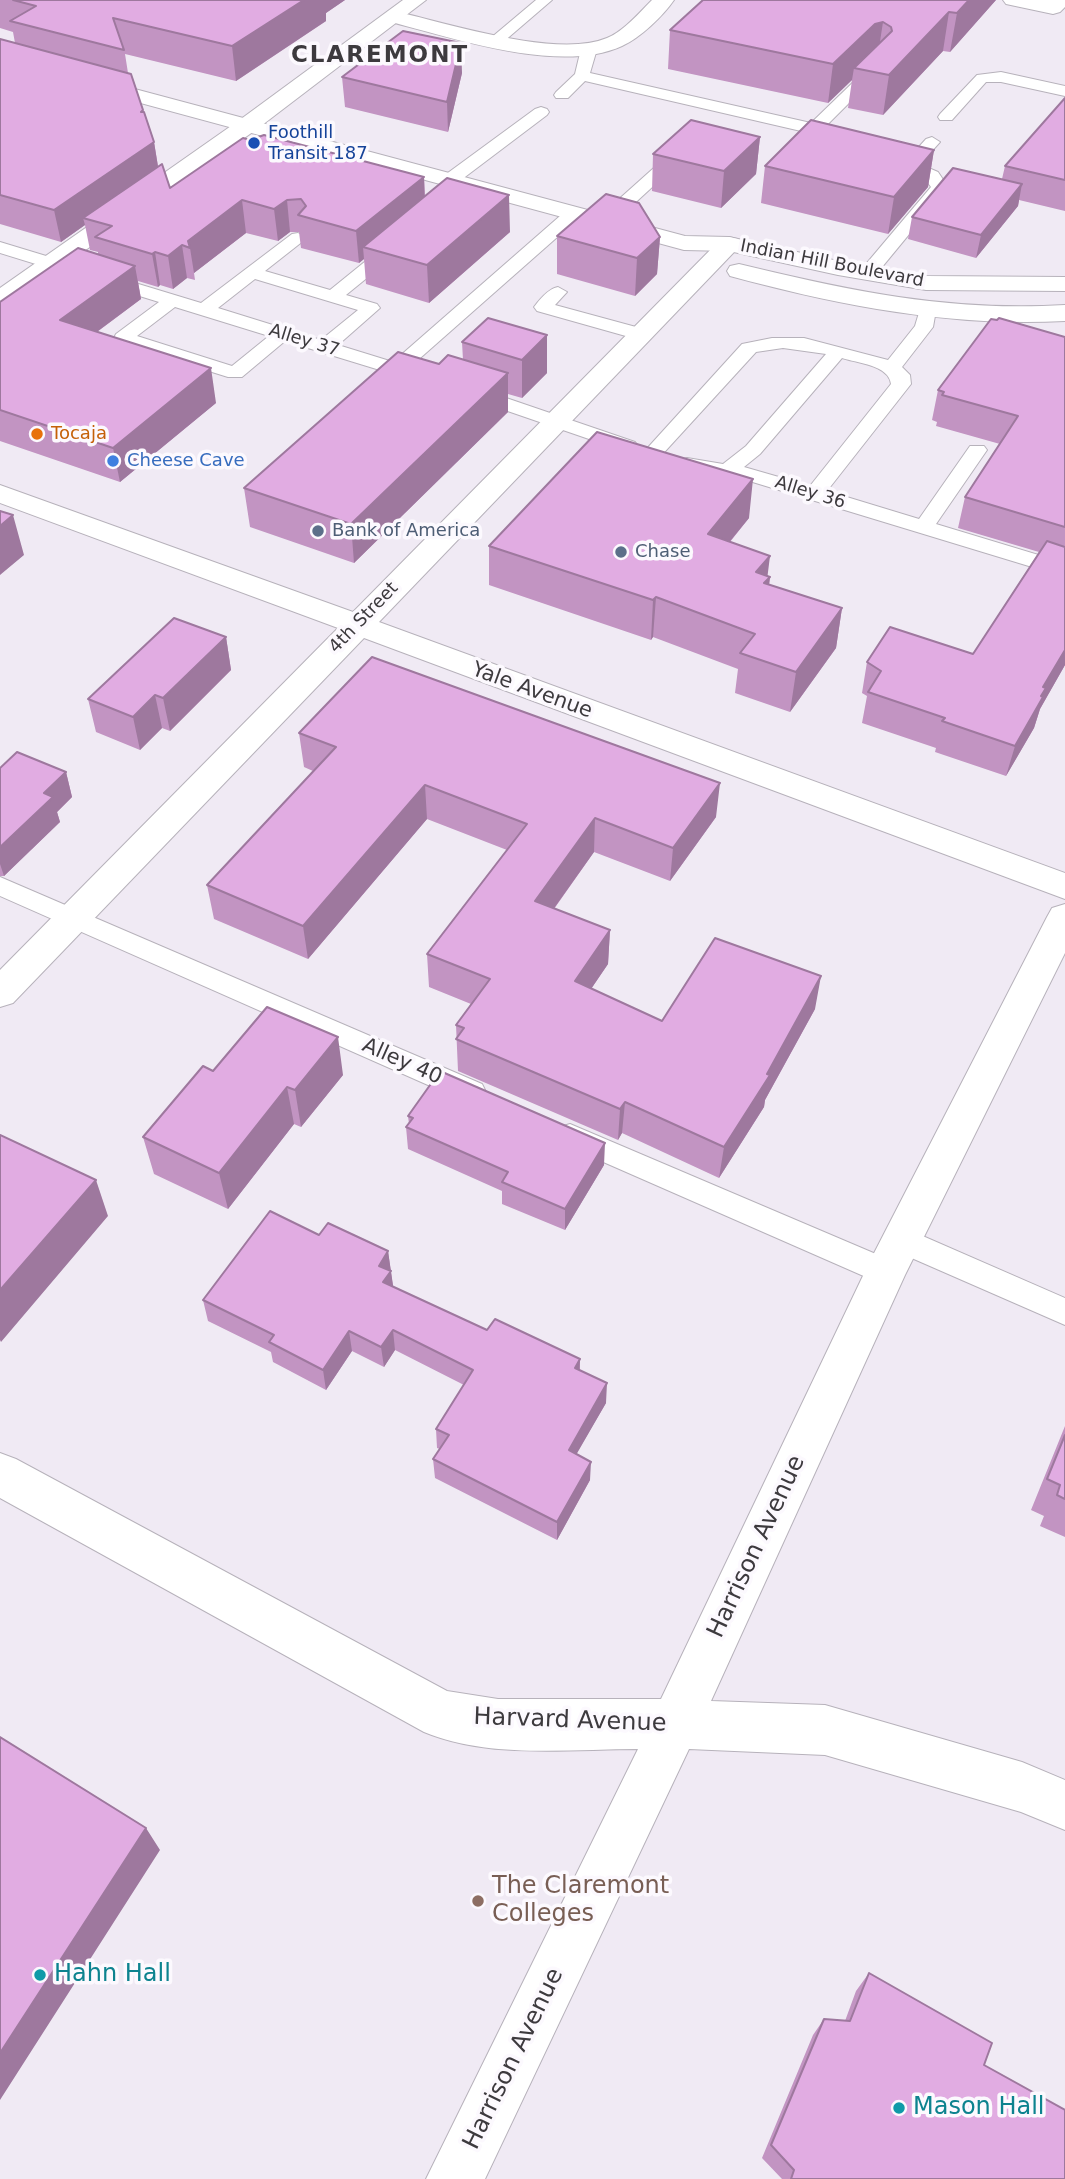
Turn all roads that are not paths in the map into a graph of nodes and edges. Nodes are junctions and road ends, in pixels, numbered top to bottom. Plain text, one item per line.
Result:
1 (416, 0) edge
2 (545, 0) edge
3 (664, 0) edge
4 (1013, 0) edge
5 (1060, 0) edge
6 (394, 17) junction
7 (497, 40) junction
8 (589, 49) junction
9 (1, 60) edge
10 (876, 68) edge
11 (582, 76) junction
12 (1065, 91) edge
13 (562, 95) dead end
14 (541, 112) dead end
15 (946, 117) dead end
16 (248, 124) junction
17 (696, 138) edge
18 (932, 142) dead end
19 (458, 187) junction
20 (574, 213) junction
21 (605, 221) junction
22 (298, 238) dead end
23 (404, 238) edge
24 (0, 247) edge
25 (719, 253) junction
26 (52, 262) junction
27 (252, 273) junction
28 (867, 274) junction
29 (958, 284) junction
30 (1065, 284) edge
31 (558, 292) dead end
32 (333, 297) junction
33 (0, 299) edge
34 (173, 300) junction
35 (204, 310) junction
36 (926, 310) junction
37 (961, 313) junction
38 (1065, 313) edge
39 (282, 334) junction
40 (640, 334) junction
41 (324, 347) junction
42 (838, 351) junction
43 (892, 368) junction
44 (396, 369) junction
45 (555, 419) junction
46 (977, 450) dead end
47 (652, 454) junction
48 (728, 470) junction
49 (0, 493) edge
50 (814, 494) junction
51 (923, 527) junction
52 (1065, 570) edge
53 (356, 626) junction
54 (0, 886) edge
55 (1065, 886) edge
56 (1065, 917) edge
57 (72, 918) junction
58 (0, 993) edge
59 (492, 1101) edge
60 (543, 1123) edge
61 (894, 1256) junction
62 (1065, 1312) edge
63 (0, 1474) edge
64 (675, 1724) junction
65 (1065, 1805) edge
66 (455, 2179) edge

1 - 6 street
2 - 7 lane
3 - 8 street
4 - 5 street
6 - 7 street
6 - 16 street
7 - 8 street
8 - 11 lane
9 - 16 street, Indian Hill Boulevard
10 - 11 lane
11 - 13 lane
12 - 15 lane
14 - 19 lane
16 - 19 street, Indian Hill Boulevard
16 - 26 street
17 - 21 lane
18 - 28 lane
19 - 20 street, Indian Hill Boulevard
20 - 21 street, Indian Hill Boulevard
20 - 44 lane
21 - 25 street, Indian Hill Boulevard
22 - 27 lane
23 - 32 lane
24 - 26 lane, Alley 37
25 - 28 street, Indian Hill Boulevard
25 - 36 street, Indian Hill Boulevard
25 - 40 street, 4th Street
26 - 33 street
26 - 34 lane, Alley 37
27 - 32 lane
27 - 35 lane
28 - 29 street, Indian Hill Boulevard
29 - 30 street, Indian Hill Boulevard
29 - 37 street
31 - 40 lane
32 - 41 lane
34 - 35 lane, Alley 37
34 - 39 lane
35 - 39 lane, Alley 37
36 - 37 street, Indian Hill Boulevard
36 - 43 lane
37 - 38 street, Indian Hill Boulevard
39 - 41 lane, Alley 37
40 - 45 street, 4th Street
41 - 44 lane, Alley 37
42 - 43 lane
42 - 47 lane
42 - 48 lane
43 - 50 lane
44 - 45 lane, Alley 37
45 - 47 lane, Alley 36
45 - 53 street, 4th Street
46 - 51 lane
47 - 48 lane, Alley 36
48 - 50 lane, Alley 36
49 - 53 street, Yale Avenue
50 - 51 lane, Alley 36
51 - 52 lane, Alley 36
53 - 55 street, Yale Avenue
53 - 57 street, 4th Street
54 - 57 lane, Alley 40
56 - 61 street, Harrison Avenue
57 - 58 street, 4th Street
57 - 59 lane, Alley 40
60 - 61 lane
61 - 62 lane
61 - 64 street, Harrison Avenue
63 - 64 street, Harvard Avenue
64 - 65 street, Harvard Avenue
64 - 66 street, Harrison Avenue

